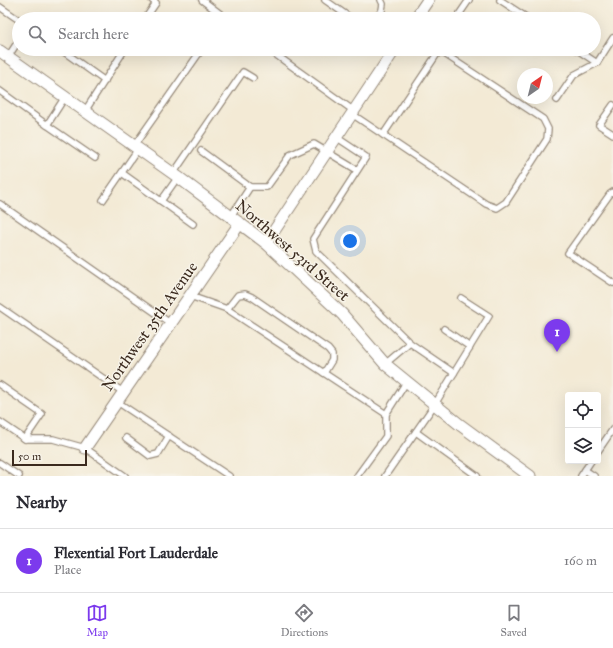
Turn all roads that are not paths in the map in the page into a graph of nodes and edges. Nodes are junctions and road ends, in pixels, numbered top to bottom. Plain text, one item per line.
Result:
1 (152, 0) edge
2 (202, 0) edge
3 (325, 0) edge
4 (380, 0) edge
5 (428, 0) edge
6 (469, 0) edge
7 (500, 0) edge
8 (0, 7) edge
9 (150, 12) edge
10 (218, 12) edge
11 (342, 12) edge
12 (381, 12) edge
13 (420, 12) edge
14 (461, 12) edge
15 (518, 12) edge
16 (12, 15) edge
17 (613, 38) edge
18 (12, 47) edge
19 (4, 54) edge
20 (70, 56) edge
21 (121, 56) edge
22 (197, 56) edge
23 (277, 56) edge
24 (390, 56) edge
25 (434, 56) edge
26 (447, 56) edge
27 (586, 56) edge
28 (597, 63) junction
29 (253, 78) dead end
30 (105, 81) junction
31 (0, 91) edge
32 (65, 97) junction
33 (557, 100) dead end
34 (613, 105) edge
35 (85, 111) junction
36 (353, 112) junction
37 (47, 125) junction
38 (613, 134) edge
39 (383, 135) junction
40 (336, 137) junction
41 (136, 148) junction
42 (201, 151) dead end
43 (327, 151) junction
44 (95, 158) dead end
45 (357, 170) junction
46 (122, 173) junction
47 (175, 176) junction
48 (250, 187) junction
49 (613, 192) edge
50 (103, 200) dead end
51 (161, 201) junction
52 (0, 204) edge
53 (236, 219) junction
54 (193, 224) dead end
55 (266, 243) junction
56 (613, 283) edge
57 (189, 296) junction
58 (461, 298) dead end
59 (0, 308) edge
60 (227, 309) junction
61 (170, 323) junction
62 (444, 329) dead end
63 (410, 343) junction
64 (470, 347) junction
65 (385, 364) junction
66 (324, 373) junction
67 (454, 374) junction
68 (407, 381) junction
69 (0, 385) edge
70 (119, 397) junction
71 (435, 404) junction
72 (386, 414) junction
73 (0, 422) edge
74 (613, 429) edge
75 (416, 432) junction
76 (169, 436) junction
77 (126, 438) dead end
78 (25, 440) junction
79 (601, 447) edge
80 (85, 448) junction
81 (0, 463) edge
82 (589, 464) edge
83 (585, 470) junction
84 (19, 476) edge
85 (125, 476) edge
86 (229, 476) edge
87 (357, 476) edge
88 (385, 476) edge
89 (477, 476) edge
90 (530, 476) edge
91 (581, 476) edge
92 (594, 476) edge

1 - 9 lane
2 - 10 lane
3 - 11 lane
4 - 12 lane
5 - 13 street
6 - 14 lane
7 - 15 lane
8 - 16 lane
17 - 28 lane
18 - 19 lane
19 - 32 street, Northwest 53rd Street
20 - 30 lane
21 - 30 lane
22 - 41 lane
23 - 36 lane
24 - 36 street
25 - 39 lane
26 - 39 lane
27 - 28 lane
28 - 33 lane
29 - 47 lane
30 - 35 lane
31 - 37 lane
32 - 35 street, Northwest 53rd Street
32 - 37 lane
34 - 38 lane
35 - 41 street, Northwest 53rd Street
36 - 39 lane
36 - 40 street
37 - 44 lane
40 - 43 street
40 - 45 lane
41 - 46 lane
41 - 47 street, Northwest 53rd Street
42 - 48 lane
43 - 45 lane
43 - 48 lane
43 - 55 street
45 - 63 lane
46 - 50 lane
46 - 51 lane
47 - 51 lane
47 - 53 street, Northwest 53rd Street
48 - 53 lane
49 - 56 lane
51 - 54 lane
52 - 61 lane
53 - 55 street, Northwest 53rd Street
53 - 57 street, Northwest 35th Avenue
55 - 65 street, Northwest 53rd Street
57 - 60 lane
57 - 61 street, Northwest 35th Avenue
58 - 64 lane
59 - 70 lane
60 - 66 lane
60 - 66 lane
61 - 70 street, Northwest 35th Avenue
62 - 64 lane
63 - 65 lane
63 - 67 lane
64 - 67 lane
65 - 68 street, Northwest 53rd Street
66 - 72 lane
67 - 71 lane
68 - 71 street, Northwest 53rd Street
68 - 72 lane
69 - 78 lane
70 - 76 lane
70 - 80 street, Northwest 35th Avenue
71 - 75 lane
71 - 90 street, Northwest 53rd Street
72 - 87 lane
73 - 78 lane
74 - 79 lane
75 - 88 lane
75 - 89 lane
76 - 77 lane
76 - 86 lane
78 - 80 lane
80 - 85 lane
81 - 84 lane
82 - 83 lane
83 - 91 lane
83 - 92 lane

